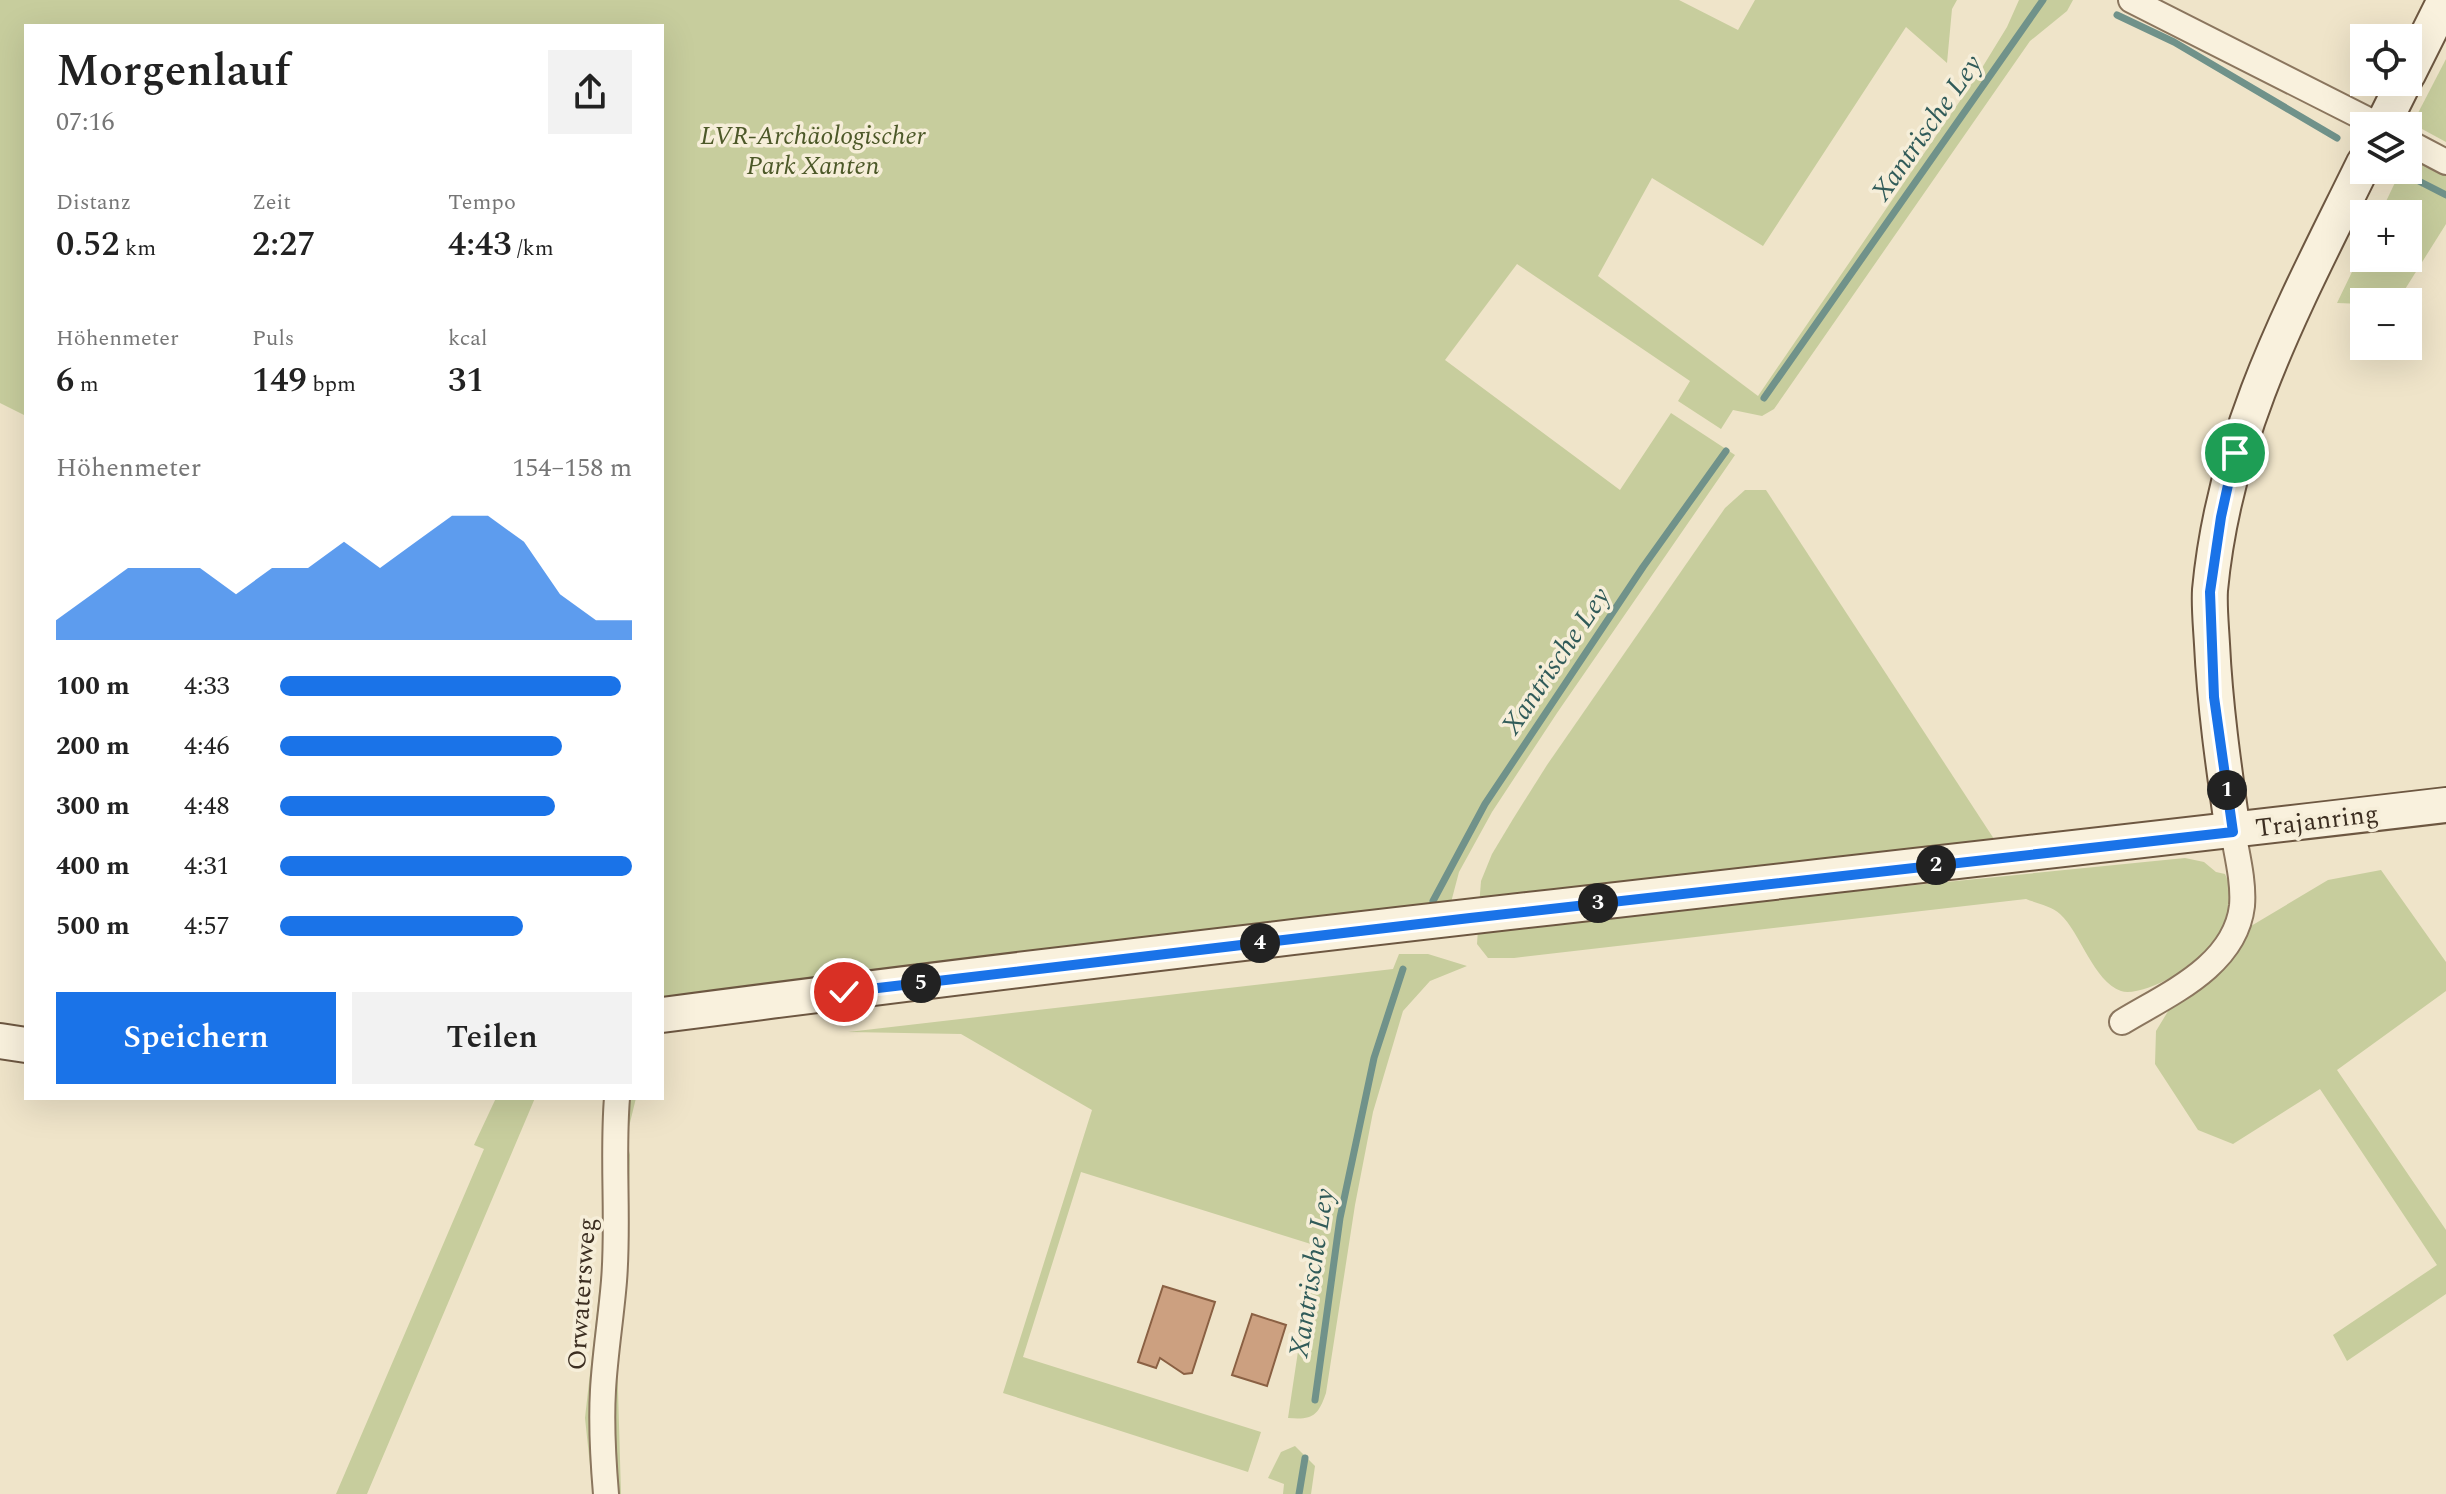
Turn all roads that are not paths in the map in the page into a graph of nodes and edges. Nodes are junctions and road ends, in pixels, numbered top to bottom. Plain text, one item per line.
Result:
1 (2131, 0) edge
2 (2445, 0) edge
3 (2422, 46) edge
4 (2353, 112) edge
5 (2422, 149) edge
6 (2446, 162) edge
7 (2354, 184) edge
8 (2446, 805) edge
9 (2233, 832) junction
10 (664, 1015) edge
11 (2122, 1022) dead end
12 (0, 1041) edge
13 (24, 1045) edge
14 (617, 1100) edge
15 (606, 1494) edge

1 - 4 street
2 - 3 main road
5 - 6 street
7 - 9 main road
8 - 9 main road, Trajanring
9 - 10 main road, Trajanring
9 - 11 street
12 - 13 main road
14 - 15 street, Orwatersweg

